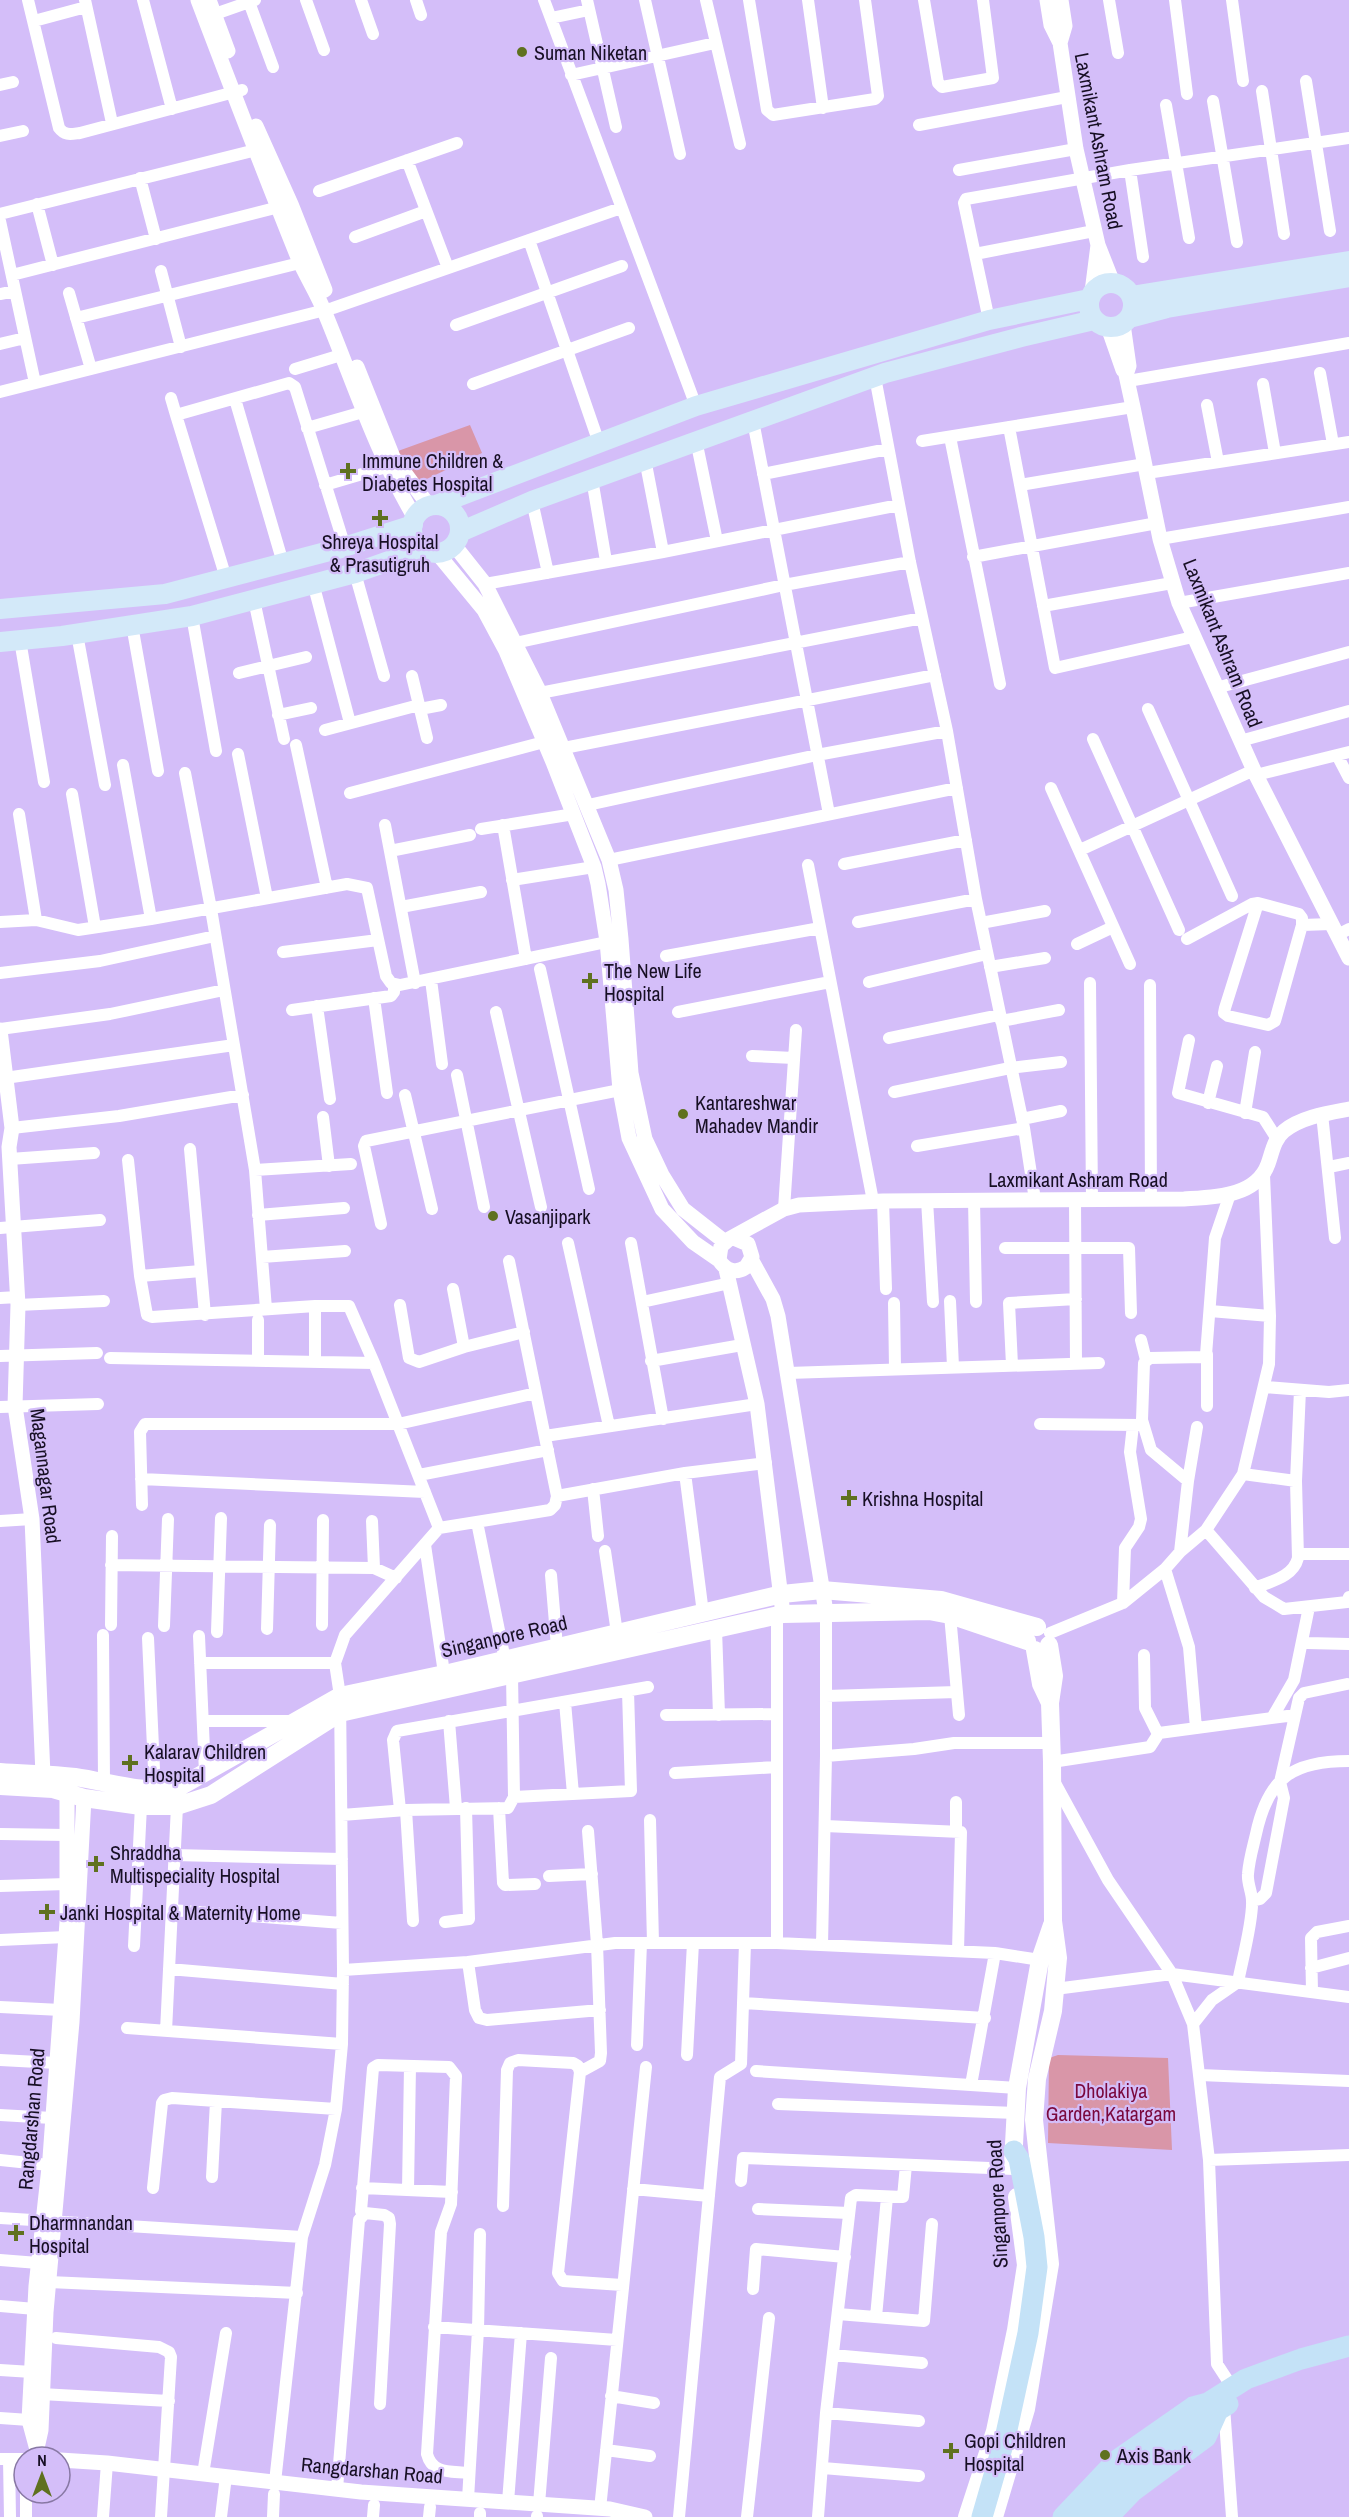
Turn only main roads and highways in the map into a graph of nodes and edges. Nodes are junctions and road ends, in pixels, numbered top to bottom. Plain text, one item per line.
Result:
1 (1349, 261) edge
2 (1349, 277) edge
3 (1091, 295) junction
4 (1131, 296) junction
5 (1114, 322) junction
6 (423, 513) junction
7 (444, 545) junction
8 (346, 561) junction
9 (0, 609) edge
10 (0, 642) edge
11 (1040, 1639) junction
12 (508, 1667) junction
13 (340, 1704) junction
14 (0, 1772) edge
15 (0, 1786) edge
16 (1053, 1921) junction
17 (1017, 2167) junction
18 (1349, 2346) edge
19 (1349, 2360) edge
20 (1209, 2411) junction
21 (967, 2517) edge
22 (982, 2517) edge
23 (994, 2517) edge
24 (1063, 2517) edge
25 (1072, 2517) edge
26 (1085, 2517) edge
27 (1108, 2517) edge

1 - 4 main road
2 - 5 main road
3 - 4 main road
3 - 5 main road
3 - 6 main road
4 - 5 main road
5 - 7 main road
6 - 7 main road
6 - 7 main road
6 - 8 main road
7 - 8 main road
8 - 9 main road
8 - 10 main road
11 - 12 main road, Singanpore Road
11 - 12 main road, Singanpore Road
11 - 16 main road, Singanpore Road
12 - 13 main road, Singanpore Road
12 - 13 main road, Singanpore Road
13 - 14 main road, Singanpore Road
13 - 15 main road, Singanpore Road
16 - 17 main road, Singanpore Road
16 - 23 main road, Singanpore Road
17 - 21 main road, Singanpore Road
17 - 22 highway
18 - 20 highway
19 - 20 highway
20 - 24 highway
20 - 25 highway
20 - 26 highway
20 - 27 highway

